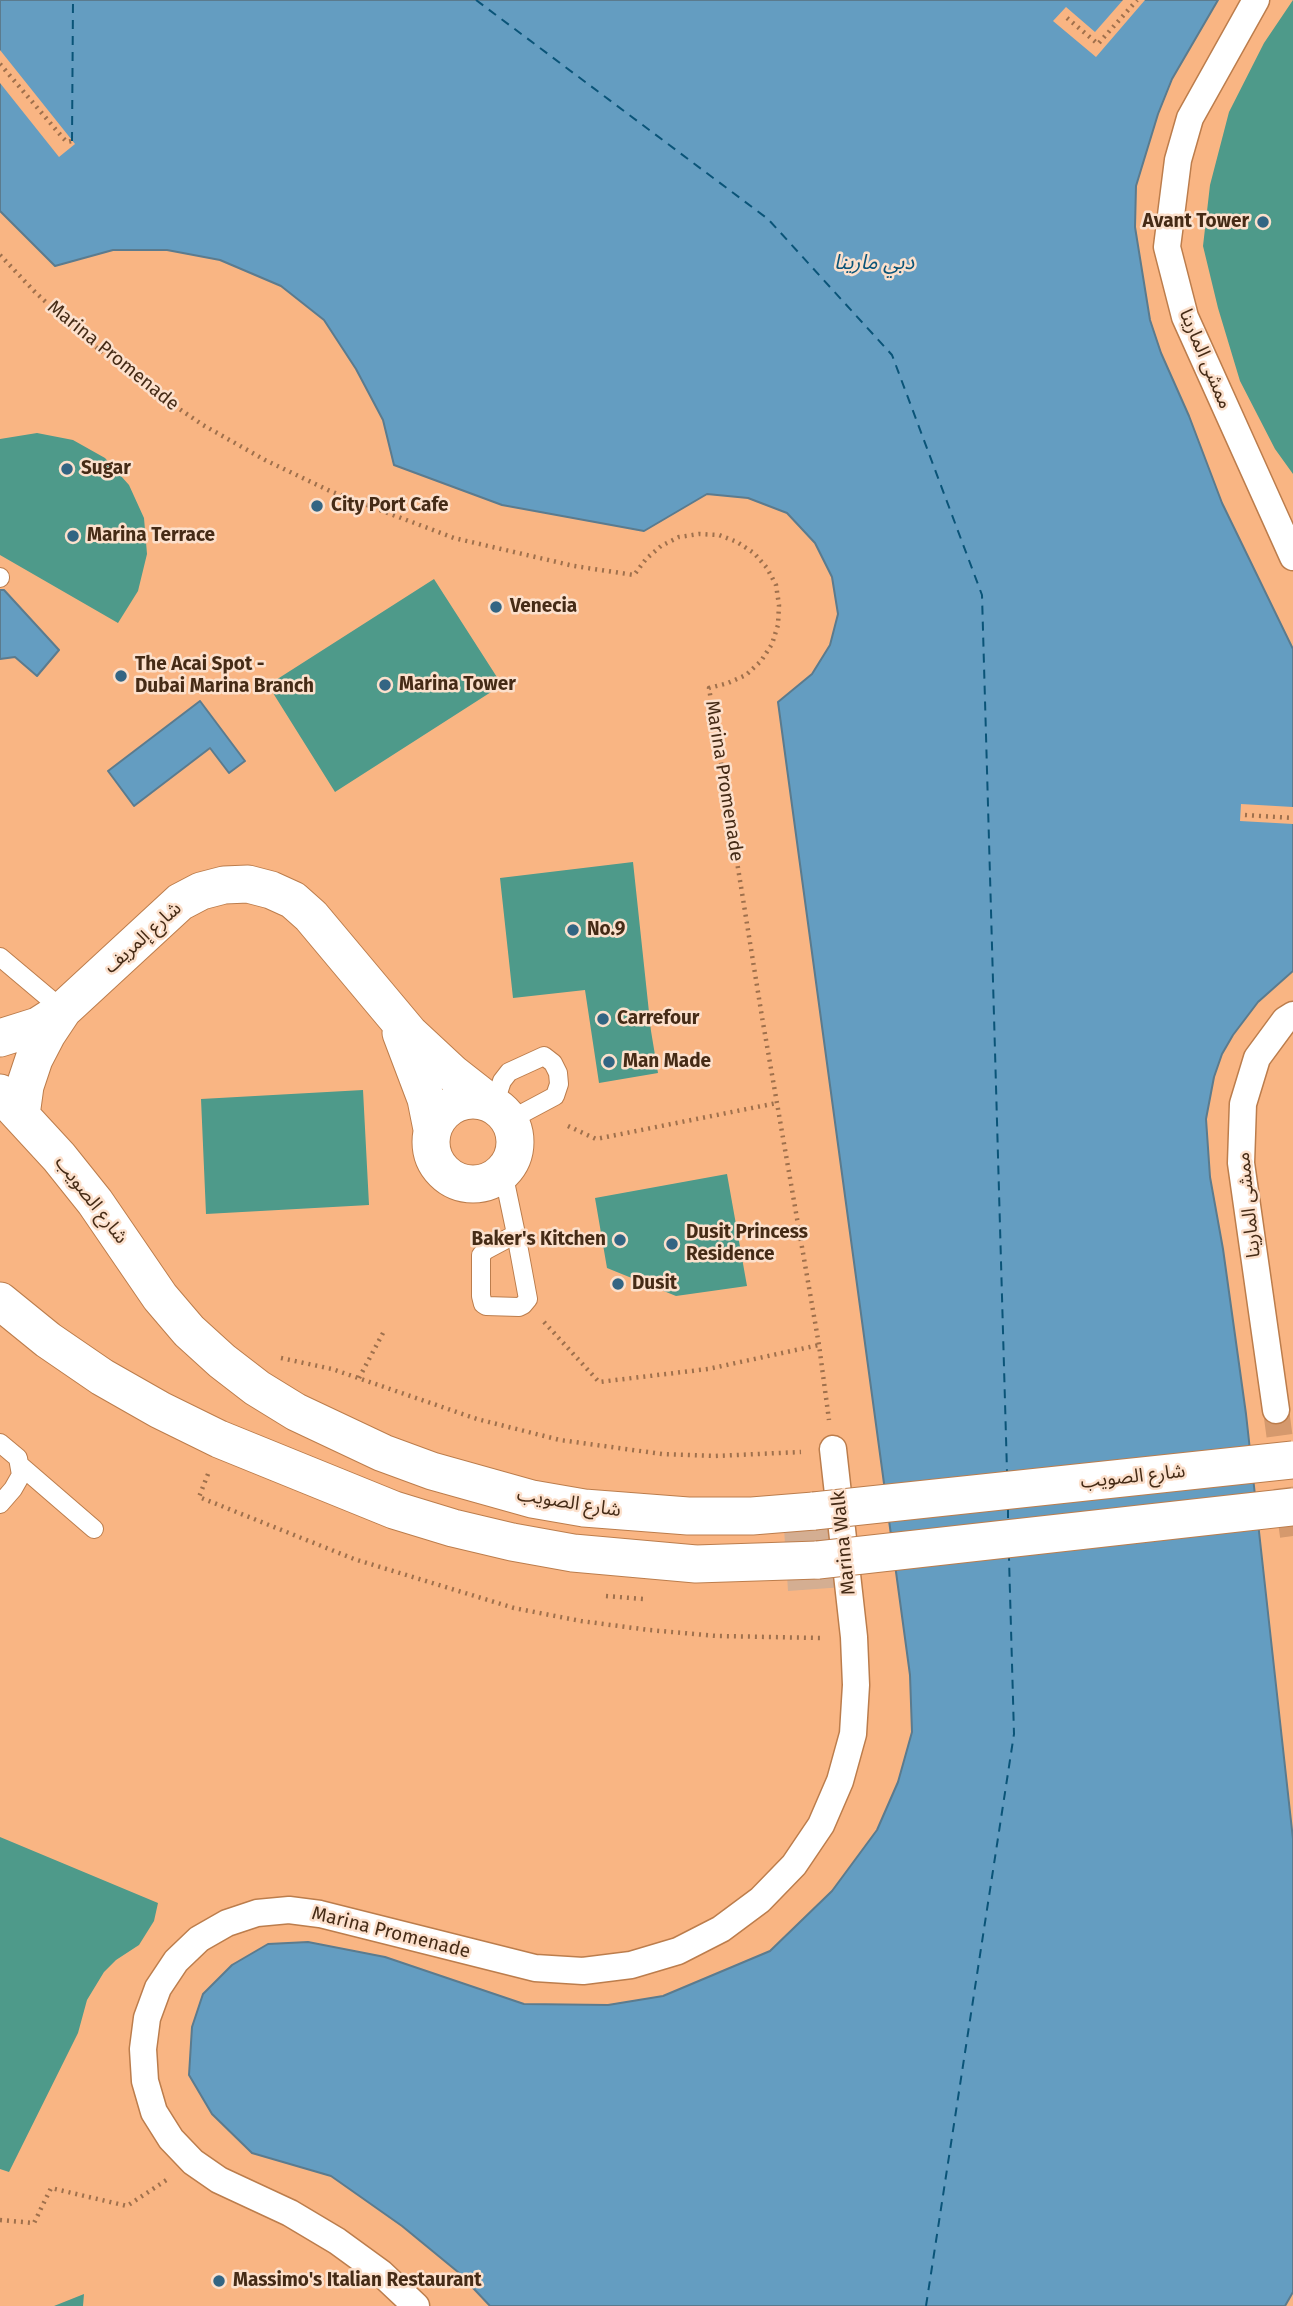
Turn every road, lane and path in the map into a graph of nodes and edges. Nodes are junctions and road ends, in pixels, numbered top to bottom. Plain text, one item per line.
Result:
1 (1137, 0) edge
2 (1256, 0) edge
3 (1067, 18) dead end
4 (0, 64) edge
5 (72, 141) dead end
6 (0, 255) edge
7 (1293, 557) edge
8 (1245, 815) dead end
9 (1293, 818) edge
10 (0, 957) edge
11 (63, 1010) junction
12 (389, 1011) junction
13 (1293, 1015) edge
14 (0, 1038) edge
15 (777, 1103) junction
16 (10, 1104) edge
17 (498, 1109) junction
18 (568, 1126) dead end
19 (432, 1129) junction
20 (503, 1172) junction
21 (516, 1234) junction
22 (0, 1301) edge
23 (526, 1303) junction
24 (383, 1333) dead end
25 (819, 1345) junction
26 (273, 1357) dead end
27 (359, 1378) junction
28 (1276, 1410) tunnel mouth
29 (0, 1443) edge
30 (833, 1449) junction
31 (1293, 1460) edge
32 (21, 1466) junction
33 (208, 1473) dead end
34 (0, 1504) edge
35 (1293, 1507) edge
36 (94, 1529) dead end
37 (855, 1637) junction
38 (193, 2162) junction
39 (0, 2220) edge
40 (416, 2306) edge

1 - 3 path
2 - 7 street, ممشى المارينا
4 - 5 path
6 - 15 path, Marina Promenade
8 - 9 path
10 - 11 lane
11 - 12 street, شارع إلمريف
11 - 14 street, شارع إلمريف
11 - 16 street, شارع إلمريف
12 - 17 street, شارع إلمريف
12 - 19 street, شارع إلمريف
13 - 28 street, ممشى المارينا
15 - 18 path
15 - 25 path, Marina Promenade
16 - 31 street, شارع الصويب, bridge
17 - 19 street
17 - 20 street
19 - 20 street
20 - 21 lane
21 - 23 lane
21 - 23 lane
22 - 35 street, bridge
23 - 25 path
24 - 27 path
25 - 30 path, Marina Promenade
26 - 27 path
27 - 30 path
29 - 32 lane
30 - 37 street, Marina Walk
32 - 34 lane
32 - 36 lane
33 - 37 path
37 - 38 street, Marina Promenade
38 - 39 path
38 - 40 street, Marina Promenade

